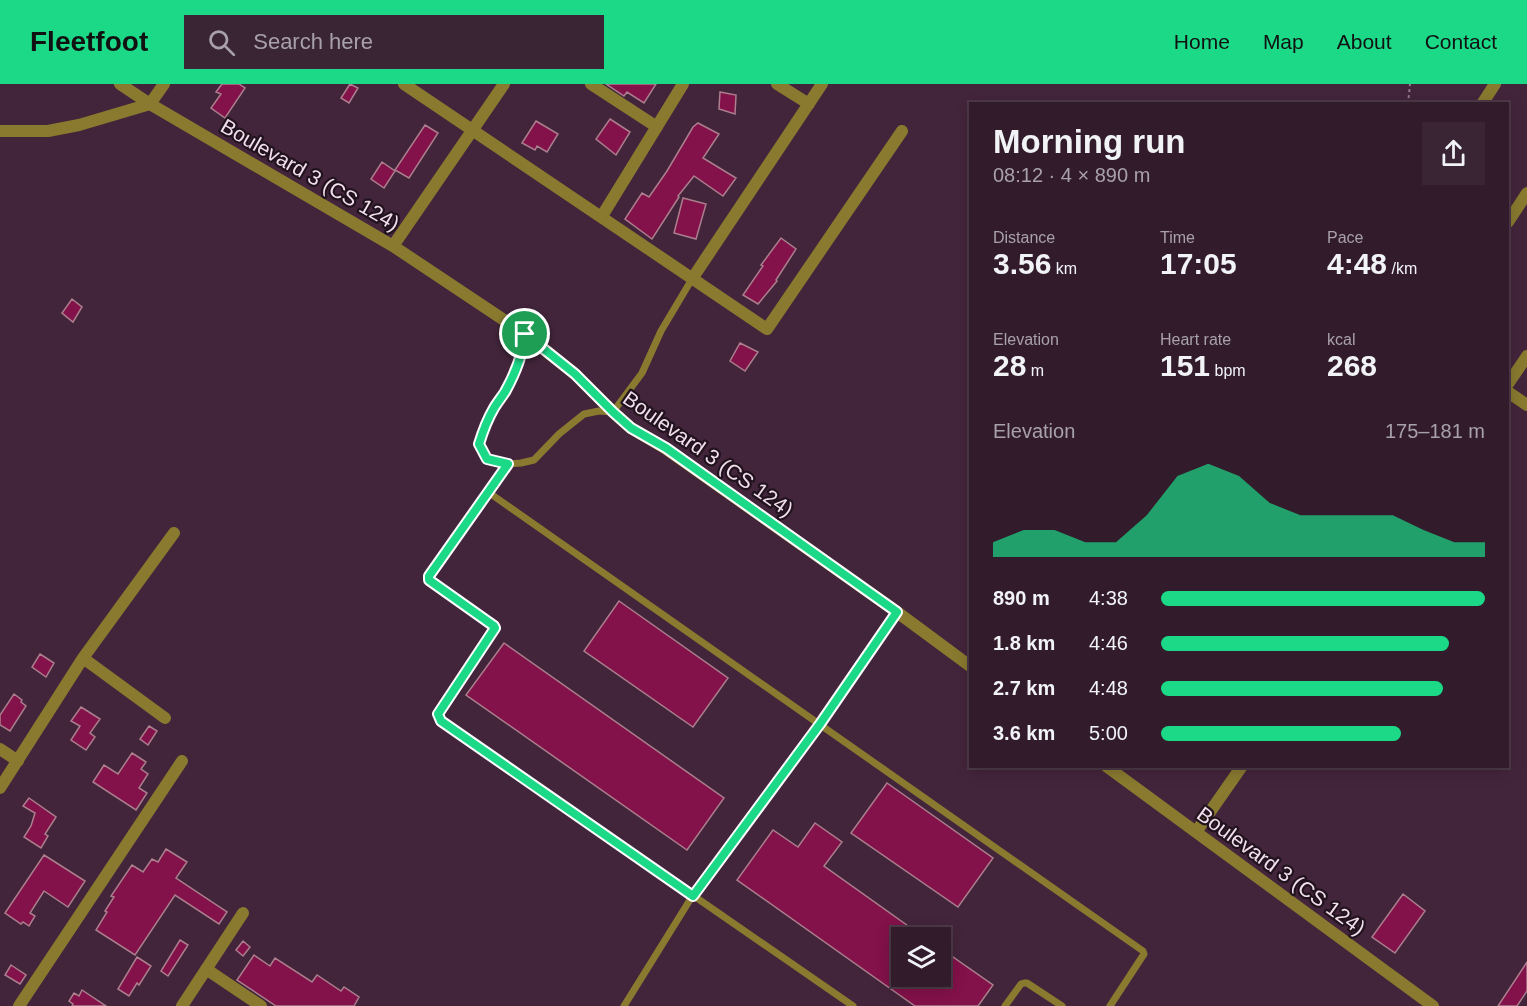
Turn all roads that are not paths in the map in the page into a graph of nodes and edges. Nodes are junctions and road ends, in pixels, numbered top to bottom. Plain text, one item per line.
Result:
1 (120, 84) edge
2 (165, 84) edge
3 (404, 84) edge
4 (504, 84) edge
5 (591, 84) edge
6 (683, 84) edge
7 (777, 84) edge
8 (822, 84) edge
9 (1495, 84) edge
10 (1483, 102) edge
11 (150, 104) junction
12 (809, 104) junction
13 (657, 127) junction
14 (473, 130) junction
15 (0, 131) edge
16 (902, 131) dead end
17 (1527, 193) edge
18 (602, 216) junction
19 (1509, 220) edge
20 (393, 246) junction
21 (692, 279) junction
22 (525, 334) junction
23 (1527, 356) edge
24 (1509, 383) edge
25 (1509, 393) edge
26 (1527, 405) edge
27 (613, 412) junction
28 (508, 464) junction
29 (488, 492) junction
30 (174, 532) dead end
31 (897, 612) junction
32 (83, 658) junction
33 (969, 665) edge
34 (165, 718) dead end
35 (820, 724) junction
36 (0, 749) edge
37 (18, 761) junction
38 (182, 761) dead end
39 (1109, 768) edge
40 (1241, 768) edge
41 (0, 788) edge
42 (1196, 832) junction
43 (693, 896) junction
44 (243, 913) dead end
45 (206, 969) junction
46 (1410, 989) junction
47 (1431, 1005) edge
48 (19, 1006) edge
49 (183, 1006) edge
50 (261, 1006) edge
51 (624, 1006) edge
52 (853, 1006) edge
53 (1005, 1006) edge
54 (1062, 1006) edge
55 (1110, 1006) edge
56 (1411, 1006) edge

1 - 11 street, Boulevard 3 (CS 124)
2 - 11 street
3 - 14 street
4 - 14 street
5 - 13 street
6 - 13 street
7 - 12 street
8 - 12 street
9 - 10 street
11 - 15 street
11 - 20 street, Boulevard 3 (CS 124)
12 - 21 street
13 - 18 street
14 - 18 street
14 - 20 street
16 - 21 street
17 - 19 street
18 - 21 street
20 - 22 street, Boulevard 3 (CS 124)
21 - 27 lane
22 - 27 street, Boulevard 3 (CS 124)
22 - 28 lane
23 - 24 street
25 - 26 street
27 - 28 lane
27 - 31 street, Boulevard 3 (CS 124)
28 - 29 lane
29 - 35 lane
29 - 43 lane
30 - 32 street
31 - 33 street, Boulevard 3 (CS 124)
31 - 35 lane
32 - 34 street
32 - 37 street
35 - 43 lane
35 - 55 lane
36 - 37 street
37 - 41 street
38 - 48 street
39 - 42 street, Boulevard 3 (CS 124)
40 - 42 street
42 - 46 street, Boulevard 3 (CS 124)
43 - 51 lane
43 - 52 lane
44 - 45 street
45 - 49 street
45 - 50 street
46 - 47 street, Boulevard 3 (CS 124)
46 - 56 street
53 - 54 lane

